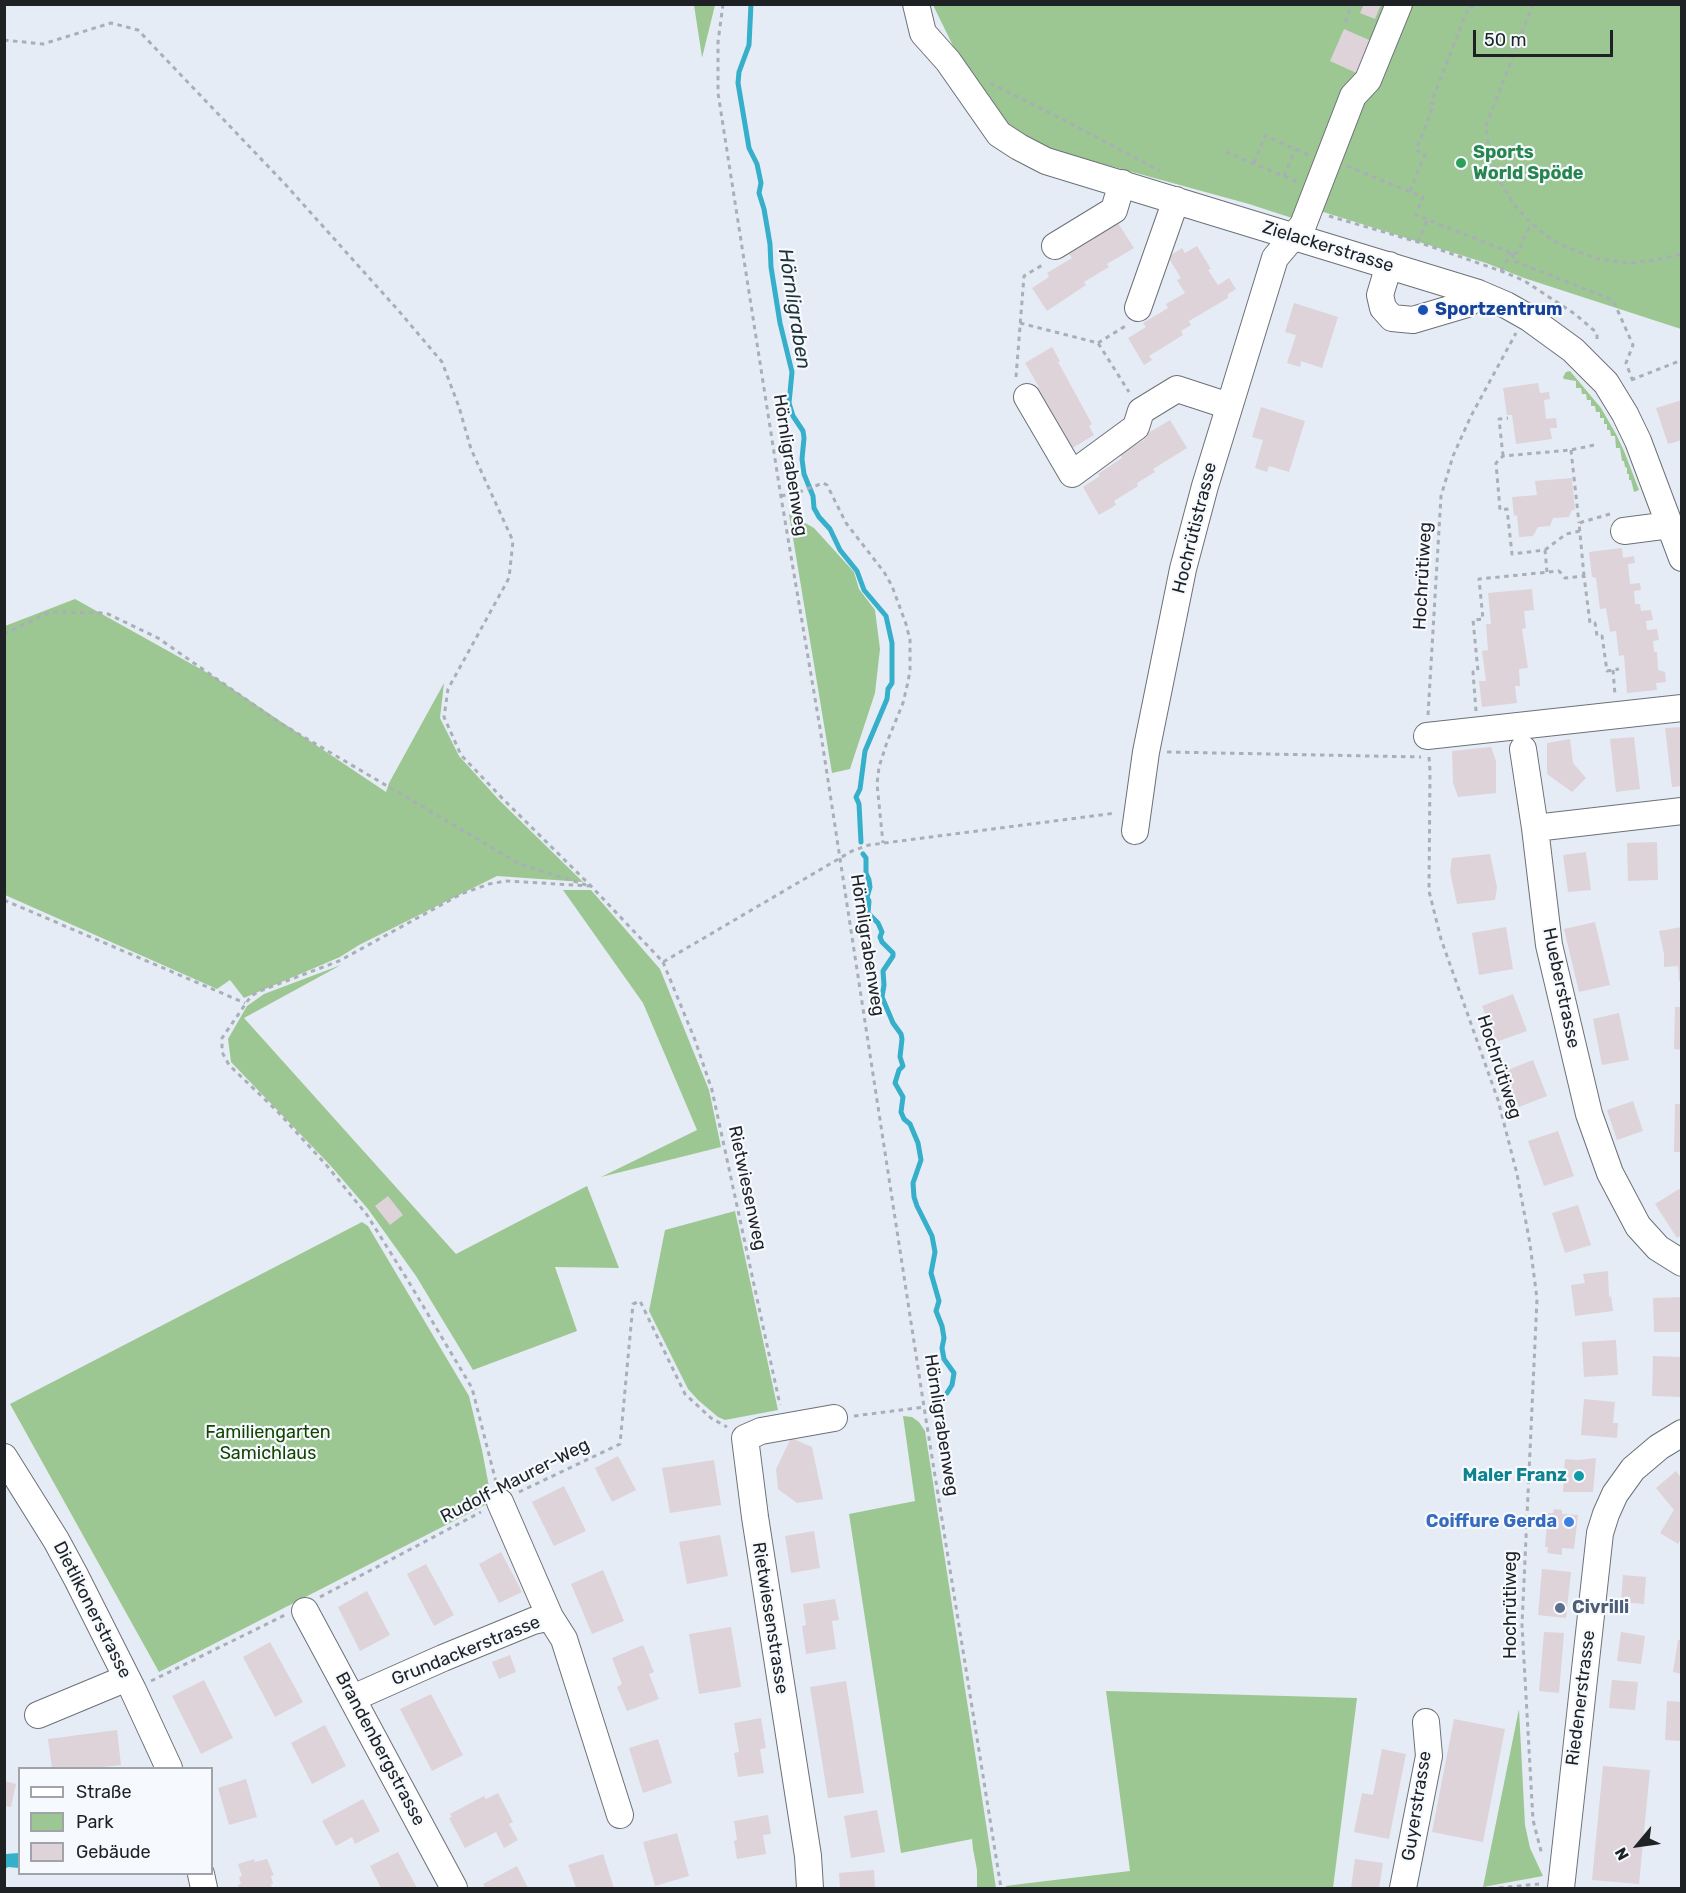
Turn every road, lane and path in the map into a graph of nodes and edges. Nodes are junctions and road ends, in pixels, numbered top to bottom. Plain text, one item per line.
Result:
1 (723, 4) edge
2 (916, 4) edge
3 (1352, 4) edge
4 (1399, 4) edge
5 (1476, 4) edge
6 (1532, 5) edge
7 (1345, 22) dead end
8 (4, 40) edge
9 (984, 80) dead end
10 (1295, 149) junction
11 (1227, 152) dead end
12 (1328, 161) junction
13 (1254, 163) junction
14 (1166, 174) dead end
15 (1284, 176) junction
16 (1122, 183) junction
17 (1316, 190) junction
18 (1410, 191) junction
19 (1176, 200) junction
20 (1427, 220) junction
21 (1532, 223) junction
22 (1292, 236) junction
23 (1418, 242) dead end
24 (1055, 246) joint
25 (1512, 254) junction
26 (1682, 254) edge
27 (1389, 265) junction
28 (1501, 271) dead end
29 (1478, 293) junction
30 (1138, 308) joint
31 (1526, 316) junction
32 (1020, 323) junction
33 (1098, 343) junction
34 (1682, 360) edge
35 (1632, 379) junction
36 (1627, 383) dead end
37 (1027, 397) joint
38 (1229, 406) junction
39 (1141, 411) junction
40 (1508, 418) dead end
41 (1594, 445) dead end
42 (1571, 450) junction
43 (1503, 456) junction
44 (781, 496) junction
45 (1579, 522) junction
46 (1619, 522) joint
47 (1670, 525) junction
48 (1580, 531) junction
49 (1545, 550) junction
50 (1682, 558) edge
51 (1547, 572) junction
52 (1584, 576) junction
53 (4, 634) edge
54 (1619, 669) dead end
55 (1682, 708) edge
56 (1479, 730) junction
57 (1428, 747) junction
58 (1523, 749) dead end
59 (1146, 752) junction
60 (1682, 811) edge
61 (1136, 820) joint
62 (1535, 828) junction
63 (883, 843) junction
64 (840, 856) junction
65 (591, 886) junction
66 (4, 900) edge
67 (663, 962) junction
68 (245, 1003) junction
69 (1682, 1263) edge
70 (924, 1407) junction
71 (834, 1418) joint
72 (785, 1426) junction
73 (1682, 1433) edge
74 (745, 1438) junction
75 (4, 1457) edge
76 (500, 1502) junction
77 (303, 1608) junction
78 (550, 1617) junction
79 (130, 1684) junction
80 (353, 1698) junction
81 (38, 1715) dead end
82 (1426, 1722) dead end
83 (169, 1767) edge
84 (620, 1815) dead end
85 (1539, 1849) dead end
86 (1561, 1886) edge
87 (454, 1888) edge
88 (810, 1888) edge
89 (1001, 1888) edge
90 (1403, 1888) edge
91 (1499, 1888) edge

1 - 44 path, Hörnligrabenweg
2 - 16 street, Zielackerstrasse
3 - 7 path
4 - 12 street, Hochrütistrasse
5 - 18 path
6 - 21 path
8 - 65 path
9 - 14 path
10 - 12 path
10 - 13 path
10 - 15 path
11 - 13 path
12 - 17 street, Hochrütistrasse
12 - 18 path
13 - 15 path
15 - 17 path
16 - 19 street, Zielackerstrasse
16 - 24 street
17 - 22 street, Hochrütistrasse
18 - 20 path
19 - 22 street, Zielackerstrasse
19 - 30 street
20 - 23 path
20 - 25 path
21 - 25 path
21 - 26 path
22 - 27 street, Zielackerstrasse
22 - 38 street, Hochrütistrasse
24 - 32 path
25 - 28 path
25 - 35 path
27 - 29 street, Zielackerstrasse
27 - 29 street
29 - 31 street, Zielackerstrasse
30 - 33 path
31 - 47 street, Zielackerstrasse
31 - 57 path, Hochrütiweg
32 - 33 path
32 - 37 path
33 - 39 path
34 - 35 path
35 - 36 path
37 - 39 street
38 - 39 street
38 - 59 street, Hochrütistrasse
40 - 43 path
41 - 42 path
42 - 43 path
42 - 45 path
43 - 49 path
44 - 63 path
44 - 64 path, Hörnligrabenweg
45 - 46 path
45 - 48 path
46 - 47 street
47 - 50 street, Zielackerstrasse
48 - 49 path
48 - 52 path
49 - 51 path
51 - 52 path
51 - 56 path
52 - 54 path
53 - 65 path
55 - 56 street
56 - 57 street
57 - 59 path
57 - 85 path, Hochrütiweg
58 - 62 street, Hueberstrasse
59 - 61 street, Hochrütistrasse
60 - 62 street
61 - 63 path
62 - 69 street, Hueberstrasse
63 - 64 path
64 - 67 path
64 - 70 path, Hörnligrabenweg
65 - 67 path
65 - 68 path
66 - 68 path
67 - 72 path, Rietwiesenweg
68 - 76 path
70 - 71 path
70 - 89 path, Hörnligrabenweg
71 - 72 street
72 - 74 street
73 - 86 street, Riedenerstrasse
74 - 76 path, Rudolf-Maurer-Weg
74 - 88 street, Rietwiesenstrasse
75 - 79 street, Dietlikonerstrasse
76 - 77 path, Rudolf-Maurer-Weg
76 - 78 street
77 - 79 path, Rudolf-Maurer-Weg
77 - 80 street, Brandenbergstrasse
78 - 80 street, Grundackerstrasse
78 - 84 street, Grundackerstrasse
79 - 81 street
79 - 83 street, Dietlikonerstrasse
80 - 87 street, Brandenbergstrasse
82 - 90 street, Guyerstrasse
86 - 91 path

